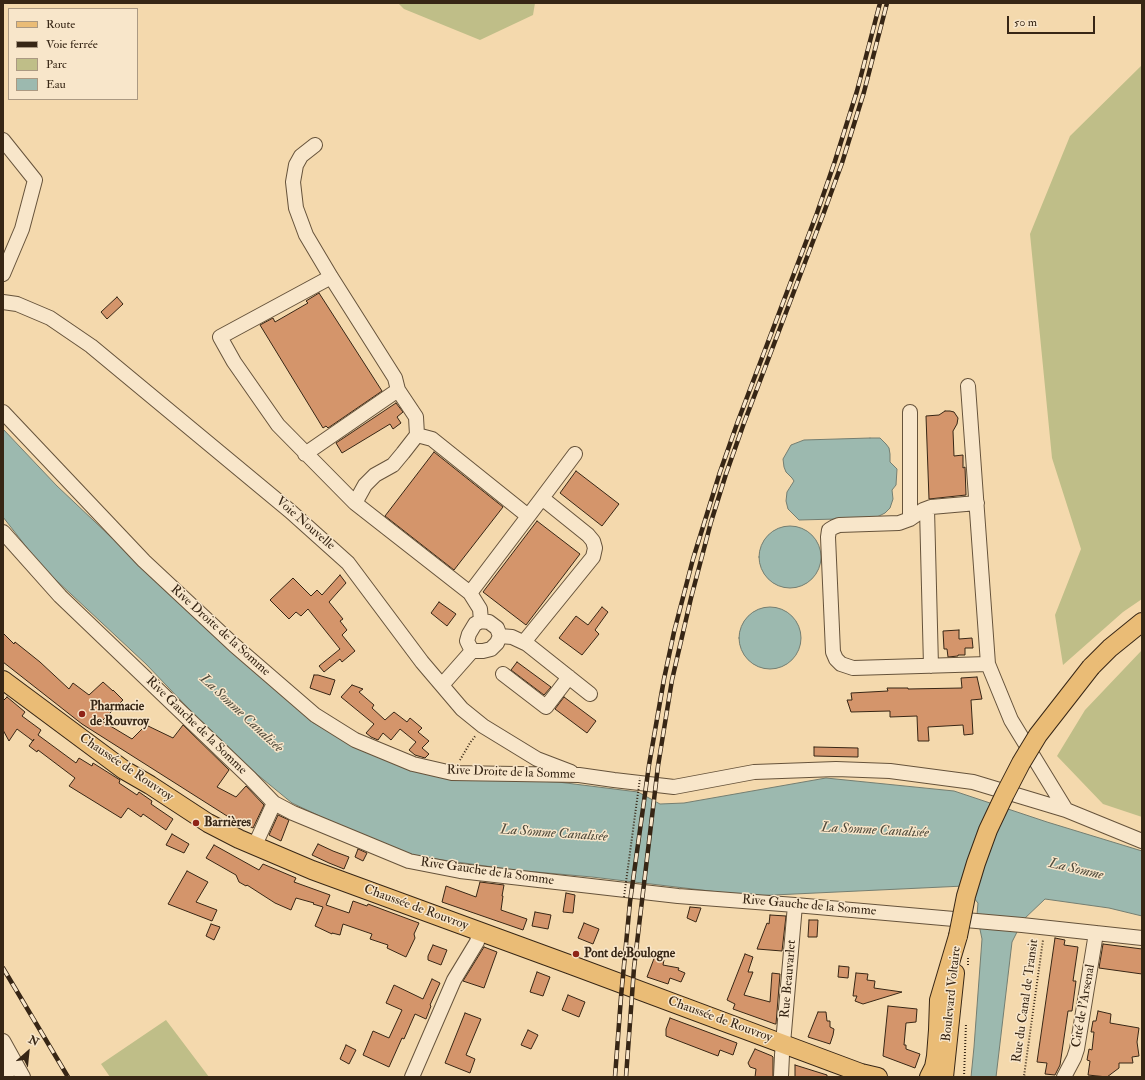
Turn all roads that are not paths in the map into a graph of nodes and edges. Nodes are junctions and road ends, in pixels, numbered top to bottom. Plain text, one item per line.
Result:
1 (3, 140) edge
2 (315, 144) dead end
3 (7, 254) edge
4 (3, 274) edge
5 (331, 277) junction
6 (3, 302) edge
7 (968, 386) dead end
8 (398, 390) junction
9 (3, 412) edge
10 (910, 412) dead end
11 (417, 434) junction
12 (305, 454) junction
13 (575, 454) dead end
14 (542, 498) junction
15 (355, 503) junction
16 (977, 503) junction
17 (927, 508) junction
18 (528, 516) junction
19 (910, 519) junction
20 (3, 532) edge
21 (470, 593) junction
22 (481, 621) junction
23 (1142, 622) edge
24 (500, 636) junction
25 (524, 642) junction
26 (472, 651) junction
27 (988, 664) junction
28 (932, 666) junction
29 (503, 674) dead end
30 (569, 677) junction
31 (3, 680) edge
32 (442, 686) junction
33 (590, 694) dead end
34 (579, 774) junction
35 (274, 803) junction
36 (1066, 810) junction
37 (1142, 841) edge
38 (255, 845) junction
39 (796, 905) junction
40 (479, 932) junction
41 (1096, 933) junction
42 (958, 936) junction
43 (1142, 938) edge
44 (3, 1042) edge
45 (783, 1044) junction
46 (11, 1056) junction
47 (840, 1071) edge
48 (781, 1076) edge
49 (869, 1076) edge
50 (7, 1077) edge
51 (23, 1077) edge
52 (412, 1077) edge
53 (929, 1077) edge
54 (944, 1077) edge
55 (1064, 1077) edge

1 - 3 street
2 - 5 street
3 - 4 street
5 - 8 street
5 - 12 street
6 - 32 street, Voie Nouvelle
7 - 16 street
8 - 11 street
8 - 12 street
9 - 34 street, Rive Droite de la Somme
10 - 19 street
11 - 15 street
11 - 18 street
12 - 15 street
13 - 14 street
14 - 18 street
14 - 25 street
15 - 21 street
16 - 17 street
16 - 27 street
17 - 19 street
17 - 28 street
18 - 21 street
19 - 28 street
20 - 35 street, Rive Gauche de la Somme
21 - 22 street
22 - 24 street
22 - 26 street
23 - 42 main road, bridge
24 - 25 street
24 - 26 street
25 - 30 street
26 - 32 street
27 - 28 street
27 - 36 street
29 - 30 street
30 - 33 street
31 - 38 main road, Chaussée de Rouvroy
32 - 34 street, Voie Nouvelle
34 - 36 street, Rive Droite de la Somme
35 - 38 street
35 - 39 street, Rive Gauche de la Somme
36 - 37 street, Rive Droite de la Somme
38 - 40 main road, Chaussée de Rouvroy
39 - 41 street, Rive Gauche de la Somme
39 - 45 street, Rue Beauvarlet
40 - 45 main road, Chaussée de Rouvroy
40 - 52 street
41 - 43 street, Rive Gauche de la Somme
41 - 55 street, Cité de l'Arsenal
42 - 53 main road, Boulevard Voltaire
42 - 54 main road, Boulevard Voltaire
44 - 46 street
45 - 47 main road, Chaussée de Rouvroy
45 - 48 street, Rue Beauvarlet
46 - 50 street
46 - 51 street
47 - 49 main road, Chaussée de Rouvroy

